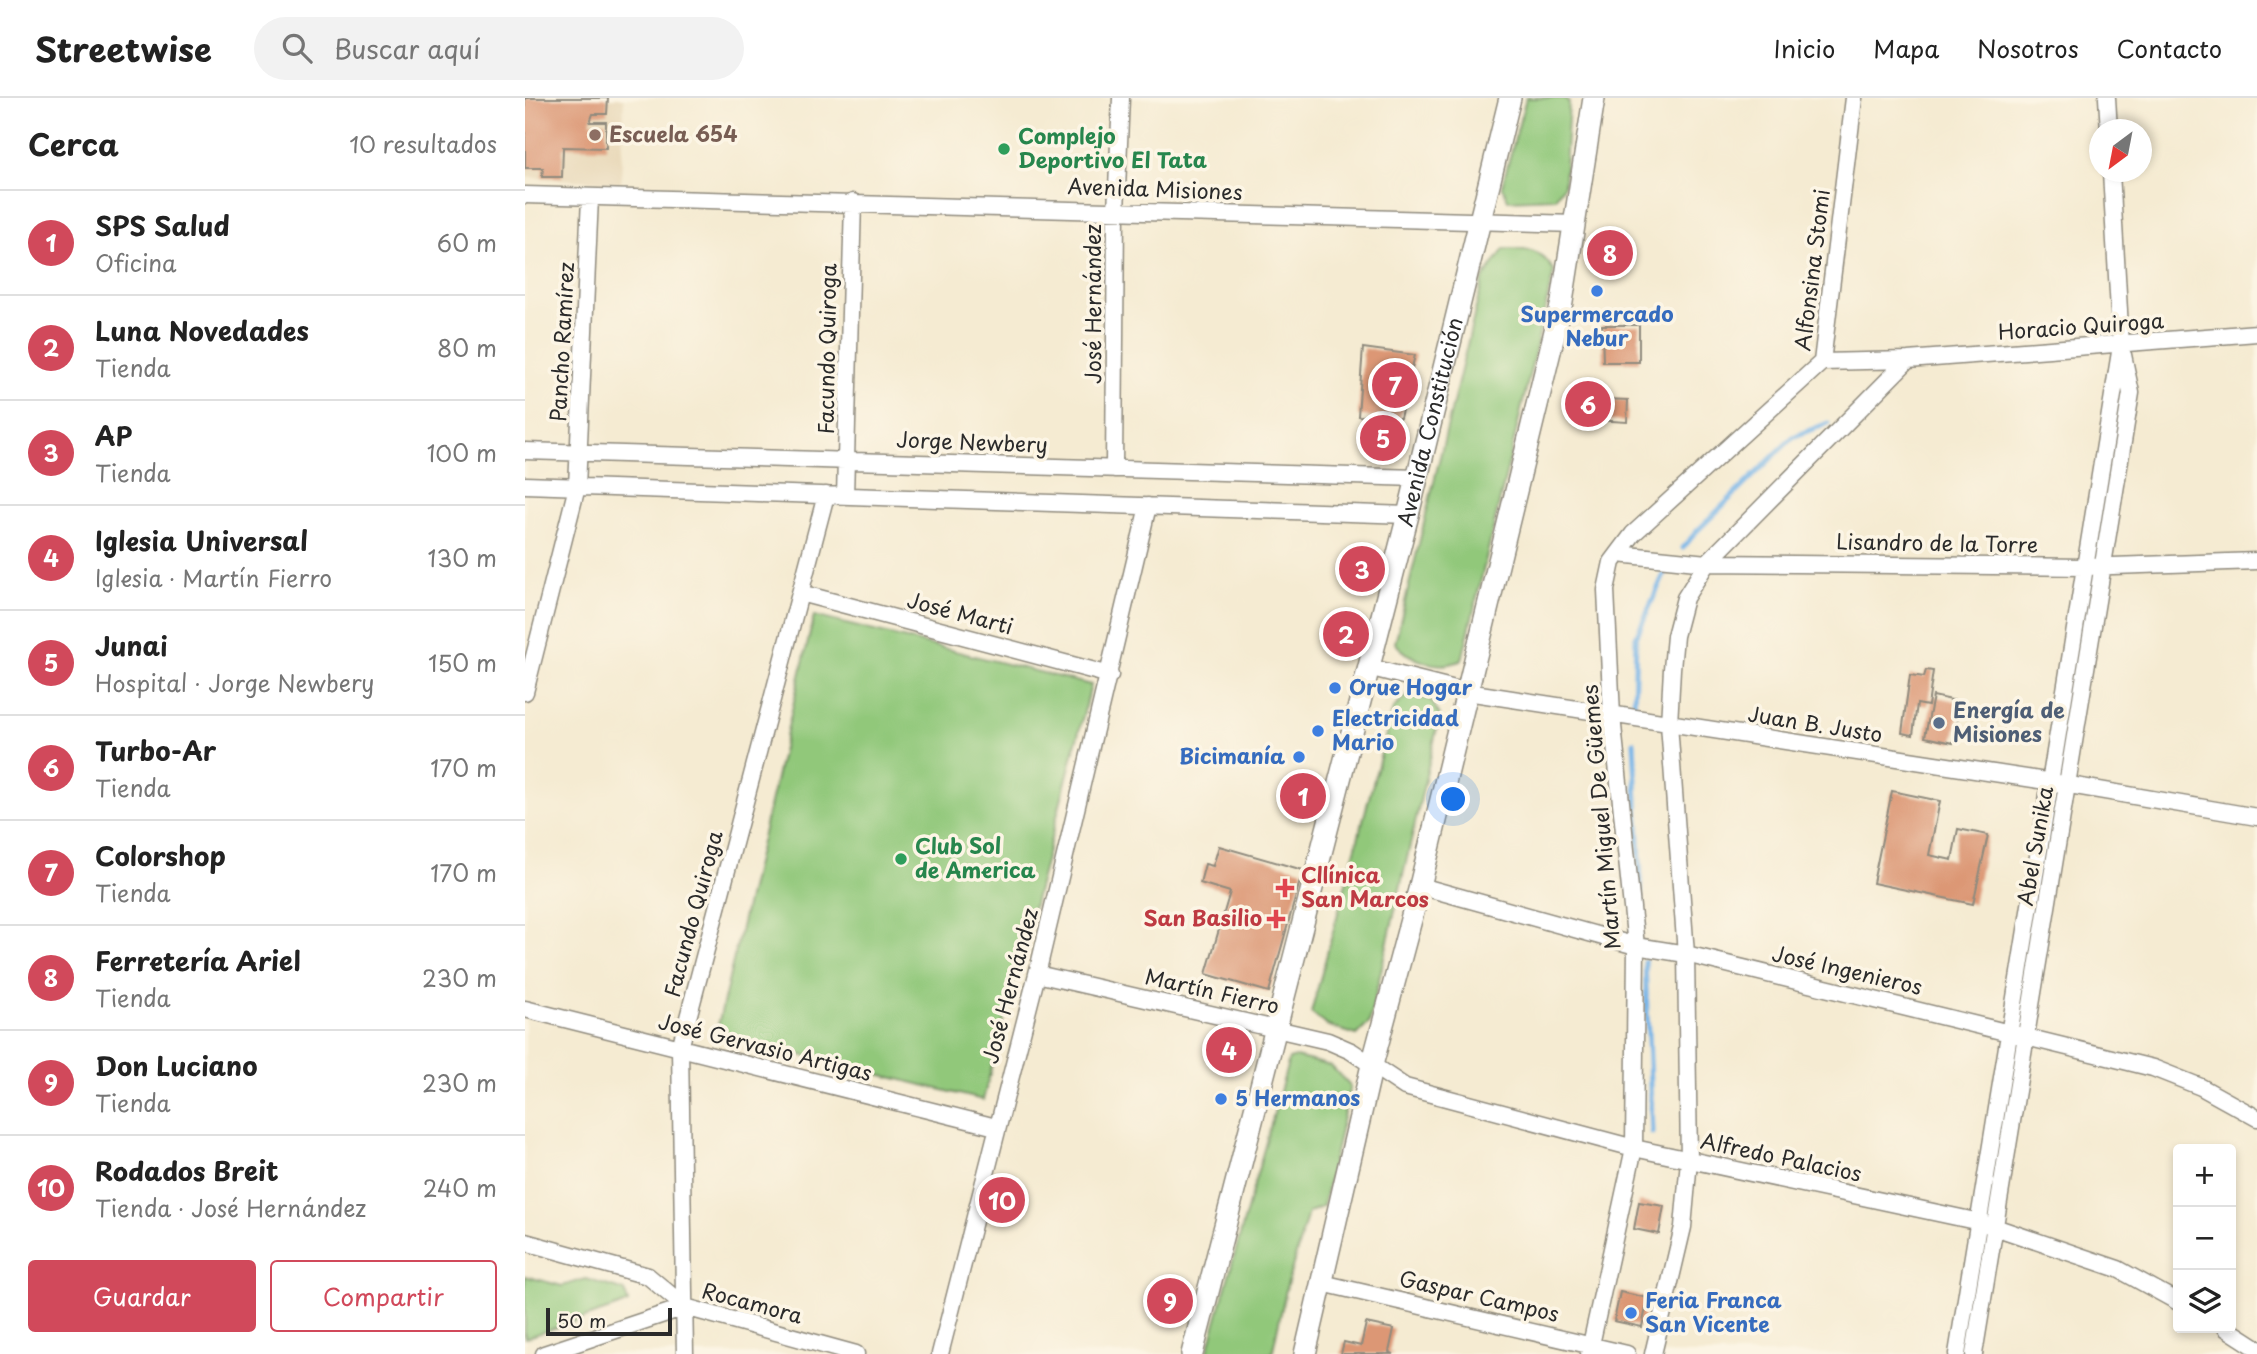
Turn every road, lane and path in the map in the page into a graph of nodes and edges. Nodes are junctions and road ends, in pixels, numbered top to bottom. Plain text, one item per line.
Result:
1 (1121, 98) edge
2 (1510, 98) edge
3 (1594, 98) edge
4 (1854, 98) edge
5 (2107, 98) edge
6 (2108, 119) edge
7 (2112, 182) edge
8 (525, 195) edge
9 (590, 198) junction
10 (853, 202) junction
11 (1116, 211) junction
12 (1479, 219) junction
13 (1575, 224) junction
14 (2257, 333) edge
15 (2121, 346) junction
16 (1908, 360) junction
17 (1822, 362) junction
18 (525, 451) edge
19 (579, 452) junction
20 (846, 458) junction
21 (1114, 469) junction
22 (1417, 478) junction
23 (525, 485) edge
24 (577, 487) junction
25 (826, 495) junction
26 (845, 496) junction
27 (1148, 506) junction
28 (1408, 515) junction
29 (1618, 554) junction
30 (2257, 561) edge
31 (1707, 563) junction
32 (2084, 566) junction
33 (2105, 566) junction
34 (800, 593) junction
35 (1368, 667) junction
36 (1109, 675) junction
37 (525, 692) edge
38 (1467, 692) junction
39 (1612, 716) junction
40 (1669, 724) junction
41 (2060, 783) junction
42 (2257, 817) edge
43 (1420, 886) junction
44 (1636, 946) junction
45 (1686, 954) junction
46 (1037, 974) junction
47 (525, 1009) edge
48 (1275, 1028) junction
49 (2008, 1032) junction
50 (2025, 1036) junction
51 (680, 1048) junction
52 (1372, 1065) junction
53 (2257, 1118) edge
54 (996, 1127) junction
55 (1634, 1148) junction
56 (1689, 1160) junction
57 (1987, 1225) junction
58 (525, 1242) edge
59 (1322, 1283) junction
60 (2173, 1298) edge
61 (685, 1307) junction
62 (2234, 1333) edge
63 (2257, 1348) edge
64 (1590, 1350) edge
65 (544, 1354) edge
66 (685, 1354) edge
67 (856, 1354) edge
68 (940, 1354) edge
69 (1192, 1354) edge
70 (1304, 1354) edge
71 (1627, 1354) edge
72 (1653, 1354) edge
73 (1957, 1354) edge
74 (1973, 1354) edge

1 - 11 street, José Hernández
2 - 12 main road, Avenida Constitución
3 - 13 main road
4 - 17 street, Alfonsina Stomi
5 - 6 street
7 - 15 street, Abel Sunika
8 - 9 street, Avenida Misiones
9 - 10 street, Avenida Misiones
9 - 19 street, Pancho Ramírez
10 - 11 street, Avenida Misiones
10 - 20 street, Facundo Quiroga
11 - 12 street, Avenida Misiones
11 - 21 street, José Hernández
12 - 13 street, Avenida Misiones
12 - 22 main road, Avenida Constitución
13 - 38 main road
14 - 15 street, Horacio Quiroga
15 - 16 street, Horacio Quiroga
15 - 32 street, Abel Sunika
15 - 33 street, Abel Sunika
16 - 17 street, Alfonsina Stomi
16 - 31 street
17 - 29 street, Martín Miguel De Güemes
18 - 19 street, Jorge Newbery
19 - 20 street, Jorge Newbery
19 - 24 street, Pancho Ramírez
20 - 21 street, Jorge Newbery
20 - 26 street, Facundo Quiroga
21 - 22 street, Jorge Newbery
22 - 28 main road, Avenida Constitución
23 - 24 street
24 - 25 street
24 - 37 street, Pancho Ramírez
25 - 26 street
25 - 34 street, Facundo Quiroga
26 - 27 street
27 - 28 street
27 - 36 street, José Hernández
28 - 35 main road, Avenida Constitución
29 - 31 street, Lisandro de la Torre
29 - 39 street, Martín Miguel De Güemes
30 - 33 street, Lisandro de la Torre
31 - 32 street, Lisandro de la Torre
31 - 40 street
32 - 33 street, Lisandro de la Torre
32 - 41 street, Abel Sunika
33 - 41 street, Abel Sunika
34 - 36 street, José Marti
34 - 51 street, Facundo Quiroga
35 - 38 street, Juan B. Justo
35 - 48 main road, Avenida Constitución
36 - 46 street, José Hernández
38 - 39 street, Juan B. Justo
38 - 43 main road
39 - 40 street, Juan B. Justo
39 - 44 street, Martín Miguel De Güemes
40 - 41 street, Juan B. Justo
40 - 45 street
41 - 42 street, Juan B. Justo
41 - 49 street, Abel Sunika
41 - 50 street, Abel Sunika
43 - 44 street, José Ingenieros
43 - 52 main road
44 - 45 street, José Ingenieros
44 - 55 street, Martín Miguel De Güemes
45 - 49 street, José Ingenieros
45 - 56 street
46 - 48 street, Martín Fierro
46 - 54 street, José Hernández
47 - 51 street, José Gervasio Artigas
48 - 52 street, Martín Fierro
48 - 69 main road, Avenida Constitución
49 - 50 street, José Ingenieros
49 - 57 street, Abel Sunika
50 - 53 street, José Ingenieros
50 - 57 street, Abel Sunika
51 - 54 street, José Gervasio Artigas
51 - 61 street, Facundo Quiroga
52 - 55 street, Alfredo Palacios
52 - 59 main road
54 - 68 street, José Hernández
55 - 56 street, Alfredo Palacios
55 - 64 street, Martín Miguel De Güemes
56 - 57 street, Alfredo Palacios
56 - 72 street
57 - 60 street, Alfredo Palacios
57 - 73 street, Abel Sunika
57 - 74 street, Abel Sunika
58 - 61 street, Rocamora
59 - 64 street, Gaspar Campos
59 - 70 main road
61 - 65 street
61 - 66 street, Facundo Quiroga
61 - 67 street, Rocamora
62 - 63 street
64 - 71 street, Gaspar Campos

